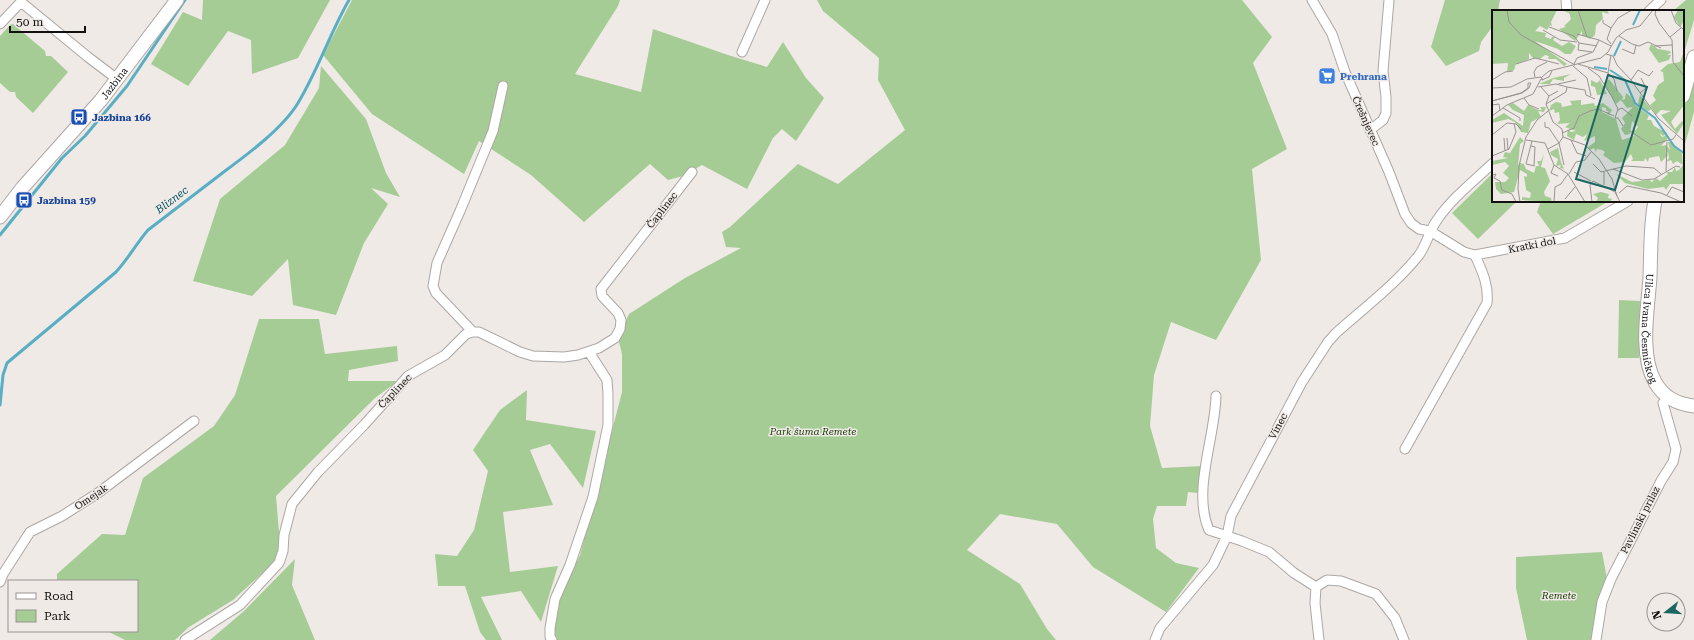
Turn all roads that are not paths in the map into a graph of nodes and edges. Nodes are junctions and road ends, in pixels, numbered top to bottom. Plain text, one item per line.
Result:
1 (177, 0) edge
2 (765, 0) edge
3 (1312, 0) edge
4 (1389, 0) edge
5 (1566, 0) edge
6 (1662, 0) edge
7 (22, 1) edge
8 (1567, 10) edge
9 (1650, 10) edge
10 (0, 24) edge
11 (742, 52) dead end
12 (1694, 57) edge
13 (117, 79) junction
14 (504, 86) dead end
15 (1684, 92) edge
16 (1370, 130) junction
17 (1492, 164) edge
18 (692, 172) dead end
19 (1626, 202) edge
20 (1655, 202) edge
21 (0, 217) edge
22 (1430, 231) junction
23 (1475, 255) junction
24 (472, 332) junction
25 (588, 352) junction
26 (1216, 396) dead end
27 (1663, 403) dead end
28 (1694, 406) edge
29 (194, 421) dead end
30 (1405, 449) dead end
31 (1227, 536) junction
32 (0, 582) edge
33 (1316, 587) junction
34 (185, 640) edge
35 (552, 640) edge
36 (1155, 640) edge
37 (1319, 640) edge
38 (1404, 640) edge
39 (1596, 640) edge

1 - 13 street, Jazbina
2 - 11 street
3 - 16 street, Črešnjevec
4 - 16 street
5 - 8 street
6 - 9 street
7 - 10 street
7 - 13 street
12 - 15 street
13 - 21 street, Jazbina
14 - 24 street
16 - 22 street, Črešnjevec
17 - 22 street, Vinec
18 - 25 street, Čaplinec
19 - 23 street, Kratki dol
20 - 28 street, Ulica Ivana Česmičkog
22 - 23 street
22 - 31 street, Vinec
23 - 30 street
24 - 25 street, Čaplinec
24 - 34 street, Čaplinec
25 - 35 street
26 - 31 street
27 - 39 street, Pavlinski prilaz
29 - 32 street, Omejak
31 - 33 street
31 - 36 street, Vinec
33 - 37 street
33 - 38 street

